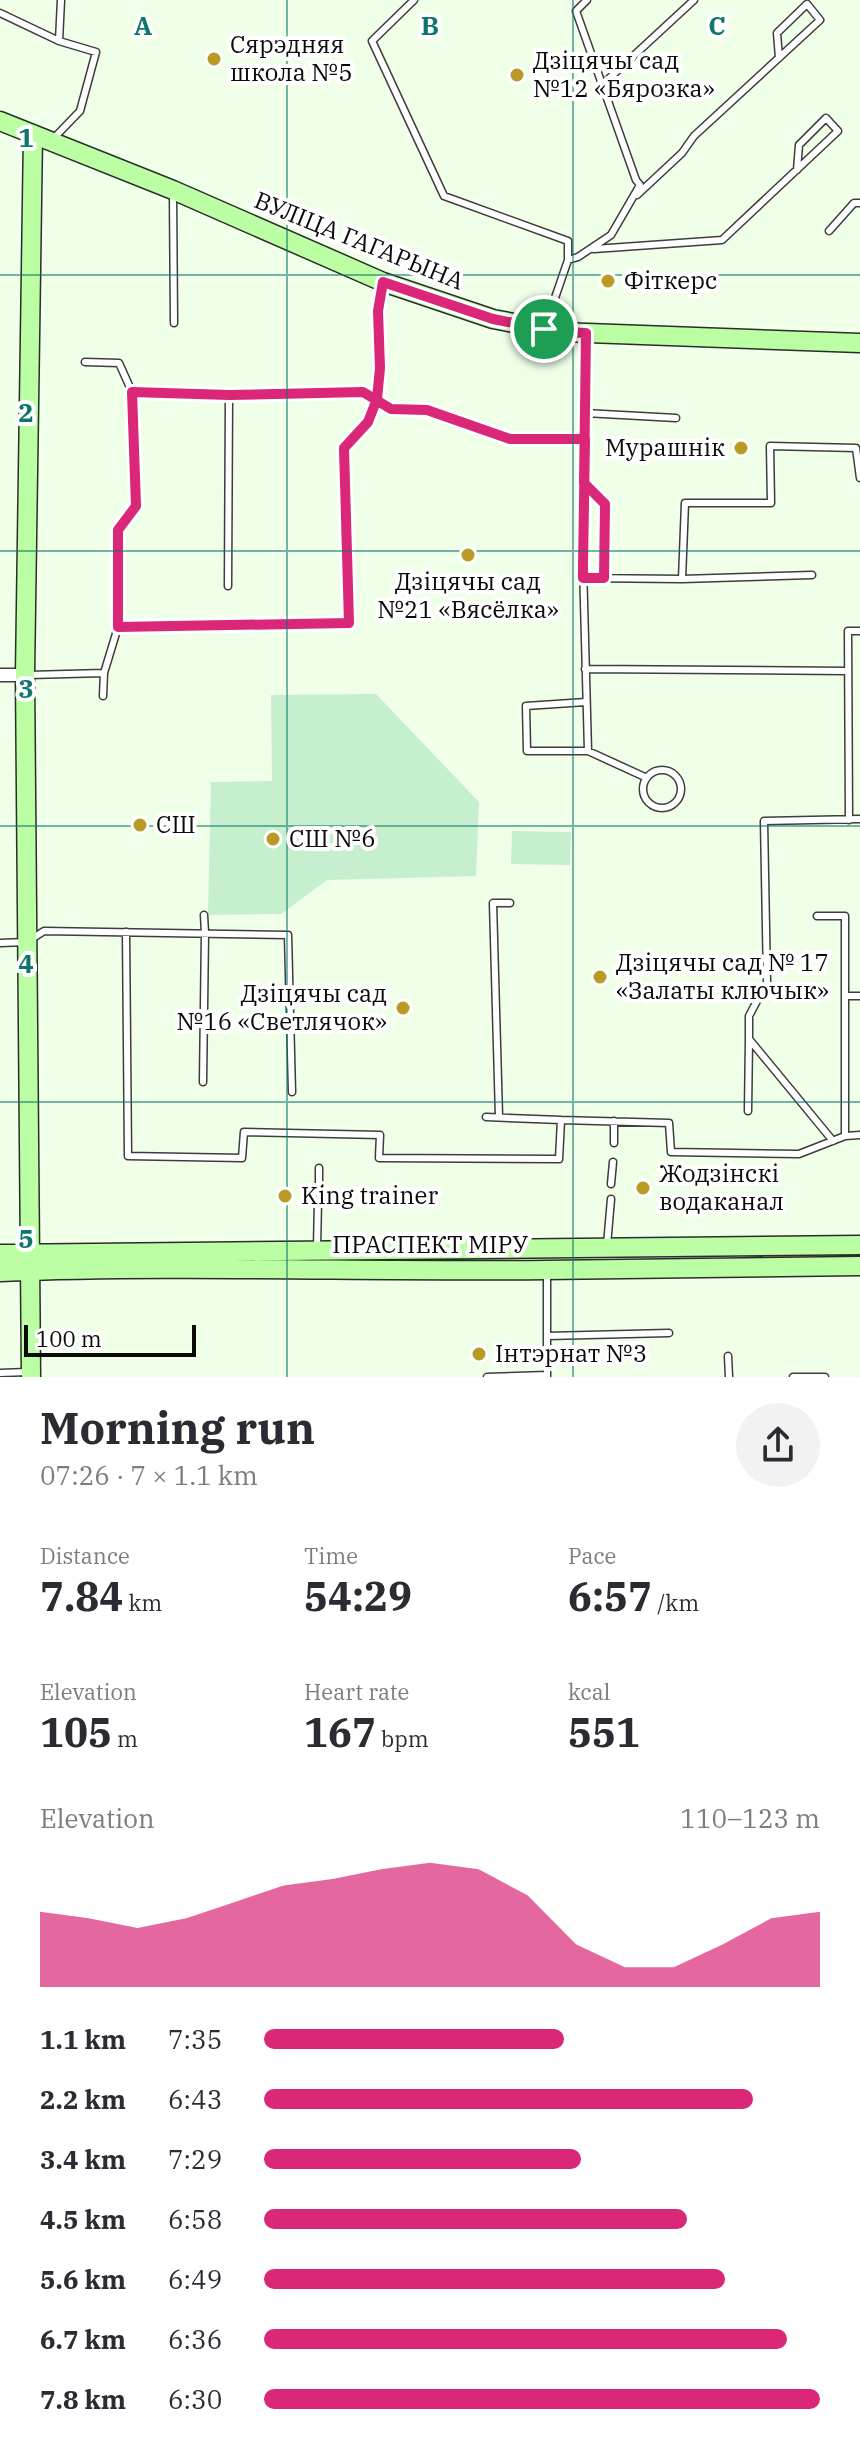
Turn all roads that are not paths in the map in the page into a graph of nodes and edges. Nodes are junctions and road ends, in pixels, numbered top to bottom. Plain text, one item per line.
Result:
1 (61, 0) edge
2 (414, 0) edge
3 (572, 0) edge
4 (587, 0) edge
5 (694, 0) edge
6 (576, 11) junction
7 (0, 13) edge
8 (59, 41) junction
9 (779, 58) junction
10 (603, 84) junction
11 (0, 121) edge
12 (33, 134) junction
13 (51, 141) junction
14 (797, 170) junction
15 (173, 190) junction
16 (631, 200) junction
17 (860, 203) edge
18 (829, 231) dead end
19 (590, 249) junction
20 (568, 260) junction
21 (383, 282) junction
22 (174, 323) dead end
23 (544, 329) junction
24 (586, 333) junction
25 (860, 343) edge
26 (85, 362) dead end
27 (132, 392) junction
28 (229, 395) junction
29 (377, 399) junction
30 (585, 413) junction
31 (676, 418) dead end
32 (585, 439) junction
33 (860, 478) edge
34 (584, 483) junction
35 (812, 575) dead end
36 (583, 578) junction
37 (604, 578) junction
38 (682, 579) junction
39 (228, 586) dead end
40 (118, 627) junction
41 (860, 631) edge
42 (585, 669) junction
43 (848, 671) junction
44 (104, 673) junction
45 (0, 675) edge
46 (25, 675) junction
47 (103, 696) dead end
48 (586, 702) junction
49 (588, 751) junction
50 (647, 778) junction
51 (860, 819) edge
52 (849, 820) junction
53 (510, 903) dead end
54 (204, 915) dead end
55 (817, 916) dead end
56 (126, 932) junction
57 (205, 933) junction
58 (27, 942) junction
59 (0, 943) edge
60 (845, 996) junction
61 (860, 996) edge
62 (749, 1039) junction
63 (203, 1082) dead end
64 (292, 1092) dead end
65 (748, 1111) dead end
66 (486, 1117) dead end
67 (499, 1117) junction
68 (561, 1120) junction
69 (614, 1121) junction
70 (319, 1134) junction
71 (860, 1135) edge
72 (845, 1136) junction
73 (833, 1141) junction
74 (614, 1143) dead end
75 (319, 1145) dead end
76 (613, 1162) dead end
77 (319, 1168) dead end
78 (611, 1184) dead end
79 (319, 1188) dead end
80 (611, 1199) dead end
81 (318, 1200) dead end
82 (860, 1245) edge
83 (0, 1254) edge
84 (607, 1258) junction
85 (317, 1260) junction
86 (30, 1262) junction
87 (860, 1266) edge
88 (547, 1270) junction
89 (0, 1272) edge
90 (669, 1333) dead end
91 (547, 1336) junction
92 (728, 1356) dead end
93 (0, 1373) edge
94 (31, 1375) edge
95 (547, 1376) edge
96 (487, 1377) edge
97 (729, 1377) edge
98 (793, 1377) edge
99 (825, 1377) edge

1 - 8 lane
2 - 20 lane
3 - 6 lane
4 - 6 lane
5 - 10 lane
6 - 10 lane
7 - 8 lane
8 - 13 lane
9 - 9 lane
9 - 16 lane
10 - 16 lane
11 - 12 main road, ВУЛІЦА ГАГАРЫНА
12 - 13 main road, ВУЛІЦА ГАГАРЫНА
12 - 46 main road
13 - 15 main road, ВУЛІЦА ГАГАРЫНА
14 - 14 lane
14 - 19 lane
15 - 21 main road, ВУЛІЦА ГАГАРЫНА
15 - 22 lane
16 - 19 lane
17 - 18 lane
19 - 20 lane
20 - 23 lane
21 - 23 main road, ВУЛІЦА ГАГАРЫНА
21 - 29 lane
23 - 24 main road, ВУЛІЦА ГАГАРЫНА
24 - 25 main road, ВУЛІЦА ГАГАРЫНА
24 - 30 lane
26 - 27 lane
27 - 28 lane
27 - 40 lane
28 - 29 lane
28 - 39 lane
29 - 32 lane
29 - 40 lane
30 - 31 lane
30 - 32 lane
32 - 34 lane
33 - 38 lane
34 - 36 lane
34 - 37 lane
35 - 38 lane
36 - 37 lane
36 - 42 lane
37 - 38 lane
40 - 44 lane
41 - 43 lane
42 - 43 lane
42 - 48 lane
43 - 52 lane
44 - 46 lane
44 - 47 lane
45 - 46 street
46 - 58 main road
48 - 49 lane
48 - 49 lane
49 - 50 lane
50 - 50 lane
51 - 52 lane
52 - 62 lane
53 - 67 lane
54 - 57 lane
55 - 60 lane
56 - 57 lane
56 - 58 lane
56 - 70 lane
57 - 63 lane
57 - 64 lane
58 - 59 lane
58 - 86 main road
60 - 61 lane
60 - 72 lane
62 - 65 lane
62 - 73 lane
66 - 67 lane
67 - 68 lane
68 - 69 lane
68 - 70 lane
69 - 73 lane
69 - 74 lane
70 - 75 lane
71 - 72 lane
72 - 73 lane
76 - 78 lane
77 - 79 lane
80 - 84 lane
81 - 85 lane
82 - 84 main road, ПРАСПЕКТ МІРУ
83 - 86 main road, ПРАСПЕКТ МІРУ
84 - 85 main road, ПРАСПЕКТ МІРУ
84 - 87 main road, ПРАСПЕКТ МІРУ
84 - 88 main road, ПРАСПЕКТ МІРУ
85 - 86 main road, ПРАСПЕКТ МІРУ
85 - 88 main road, ПРАСПЕКТ МІРУ
86 - 89 main road, ПРАСПЕКТ МІРУ
86 - 94 main road
88 - 91 lane
90 - 91 lane
91 - 95 lane
92 - 97 lane
93 - 94 lane
95 - 96 lane
98 - 99 lane

